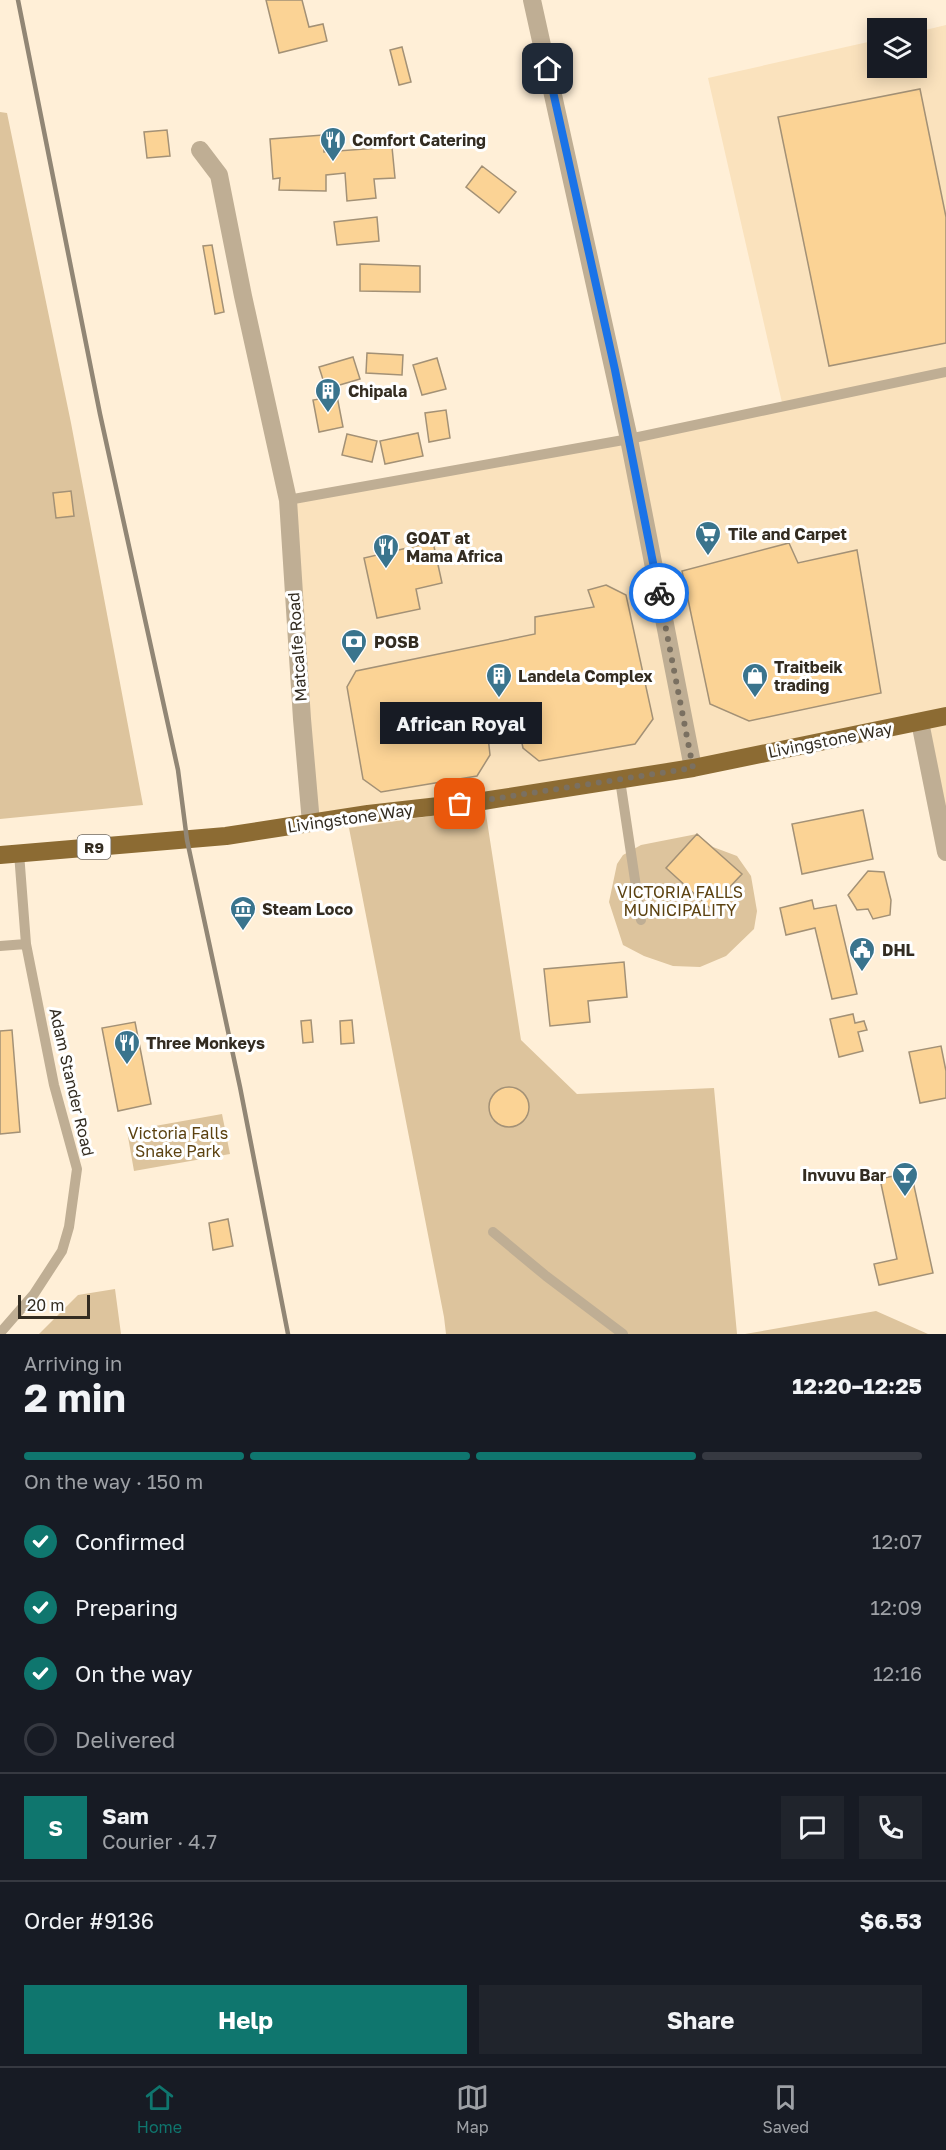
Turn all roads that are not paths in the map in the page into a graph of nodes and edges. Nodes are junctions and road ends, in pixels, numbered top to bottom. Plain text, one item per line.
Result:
1 (532, 0) edge
2 (200, 150) dead end
3 (946, 372) edge
4 (629, 439) junction
5 (288, 500) junction
6 (946, 716) edge
7 (920, 722) junction
8 (693, 768) junction
9 (620, 780) junction
10 (311, 824) junction
11 (946, 852) edge
12 (19, 853) junction
13 (0, 855) edge
14 (641, 920) dead end
15 (26, 944) junction
16 (0, 946) edge
17 (493, 1232) dead end
18 (0, 1333) edge
19 (623, 1334) edge

1 - 4 street
2 - 5 street, Matcalfe Road
3 - 4 lane
4 - 5 lane
4 - 8 street
5 - 10 street, Matcalfe Road
6 - 7 highway, Livingstone Way / R9
7 - 8 highway, Livingstone Way / R9
7 - 11 street
8 - 9 highway, Livingstone Way / R9
9 - 10 highway, Livingstone Way / R9
9 - 14 lane
10 - 12 highway, Livingstone Way / R9
12 - 13 highway, Livingstone Way / R9
12 - 15 lane, Adam Stander Road
15 - 16 lane
15 - 18 lane, Adam Stander Road
17 - 19 lane

